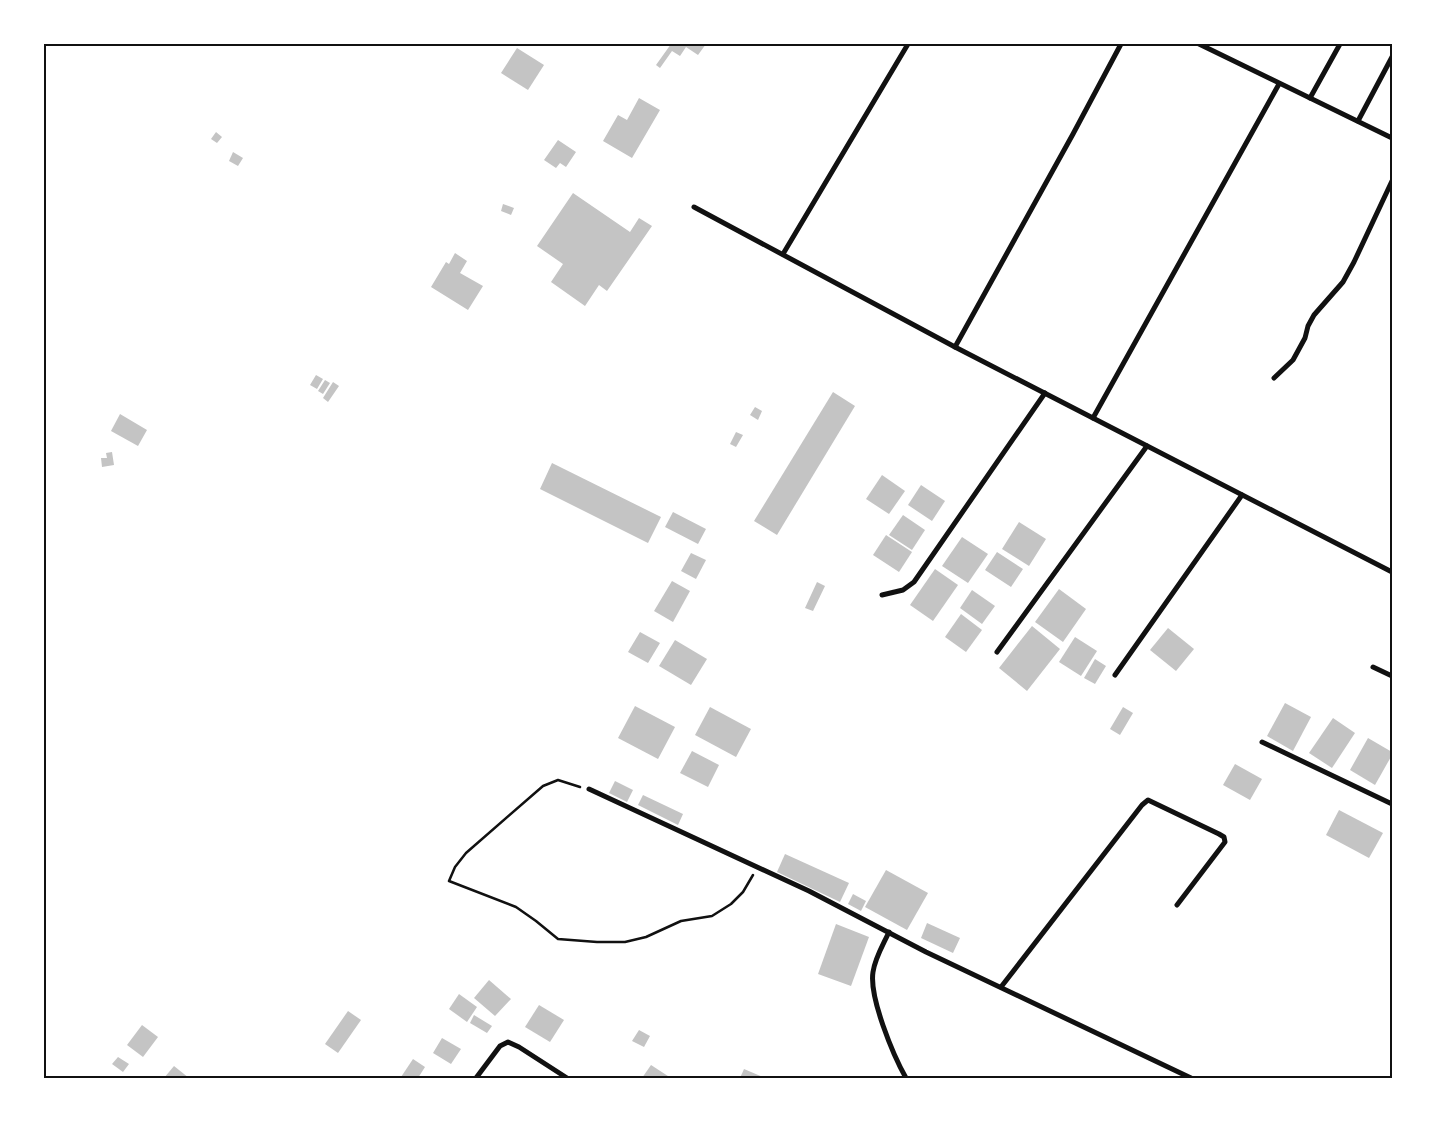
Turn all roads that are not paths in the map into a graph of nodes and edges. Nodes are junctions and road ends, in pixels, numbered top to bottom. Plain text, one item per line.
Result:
1 (908, 44) edge
2 (1121, 44) edge
3 (1199, 44) edge
4 (1340, 44) edge
5 (1392, 57) edge
6 (1279, 84) junction
7 (1310, 98) junction
8 (1358, 122) junction
9 (1392, 138) edge
10 (1392, 181) edge
11 (694, 207) dead end
12 (783, 254) junction
13 (955, 347) junction
14 (1274, 378) dead end
15 (1045, 393) junction
16 (1093, 418) junction
17 (1147, 446) junction
18 (1242, 495) junction
19 (1392, 572) edge
20 (882, 595) dead end
21 (997, 652) dead end
22 (1373, 667) dead end
23 (1115, 676) dead end
24 (1392, 676) edge
25 (1262, 742) dead end
26 (589, 789) road end
27 (1392, 804) edge
28 (1177, 905) dead end
29 (890, 932) junction
30 (1001, 987) junction
31 (476, 1078) edge
32 (567, 1078) edge
33 (906, 1078) edge
34 (1191, 1078) edge

1 - 12 street
2 - 13 street
3 - 6 street
4 - 7 street
5 - 8 street
6 - 7 street
6 - 16 street
7 - 8 street
8 - 9 street
10 - 14 street
11 - 12 street
12 - 13 street
13 - 15 street
15 - 16 street
15 - 20 street
16 - 17 street
17 - 18 street
17 - 21 street
18 - 19 street
18 - 23 street
22 - 24 street
25 - 27 street
26 - 29 street
28 - 30 street
29 - 30 street
29 - 33 street
30 - 34 street
31 - 32 street

